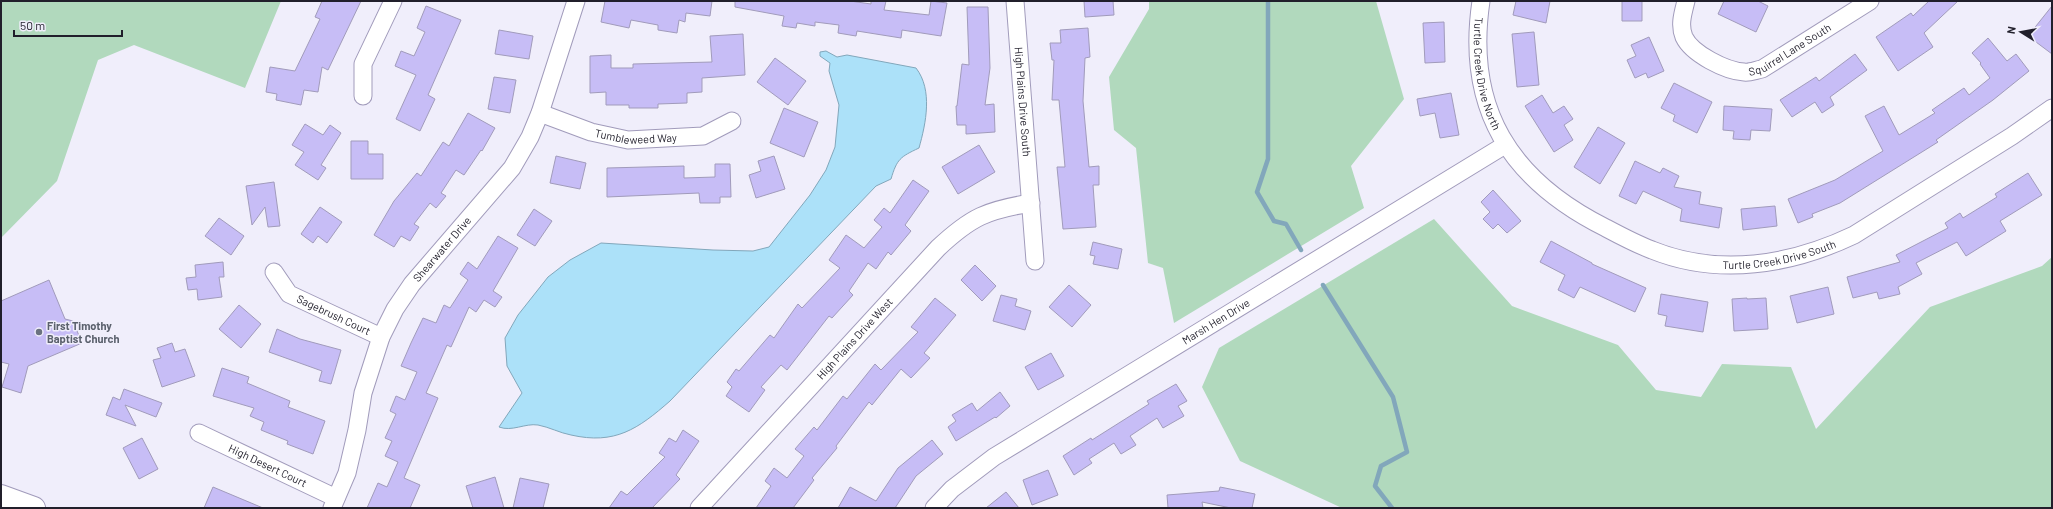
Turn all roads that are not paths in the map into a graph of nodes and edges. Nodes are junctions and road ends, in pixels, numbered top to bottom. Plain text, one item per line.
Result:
1 (393, 1) edge
2 (576, 1) edge
3 (1015, 1) edge
4 (1481, 1) edge
5 (1686, 1) edge
6 (1870, 1) edge
7 (363, 96) dead end
8 (2052, 108) edge
9 (540, 113) junction
10 (732, 121) dead end
11 (1505, 145) junction
12 (1031, 203) junction
13 (1035, 261) dead end
14 (274, 272) dead end
15 (381, 337) junction
16 (199, 433) dead end
17 (1, 496) edge
18 (334, 503) edge
19 (34, 508) edge
20 (700, 508) edge
21 (934, 508) edge

1 - 7 street
2 - 9 street, Shearwater Drive
3 - 12 street, High Plains Drive South
4 - 11 street, Turtle Creek Drive North
5 - 6 street, Squirrel Lane South
8 - 11 street, Turtle Creek Drive South
9 - 10 street, Tumbleweed Way
9 - 15 street, Shearwater Drive
11 - 21 street, Marsh Hen Drive
12 - 13 street, High Plains Drive South
12 - 20 street, High Plains Drive West
14 - 15 street, Sagebrush Court
15 - 18 street, Shearwater Drive
16 - 18 street, High Desert Court
17 - 19 street

